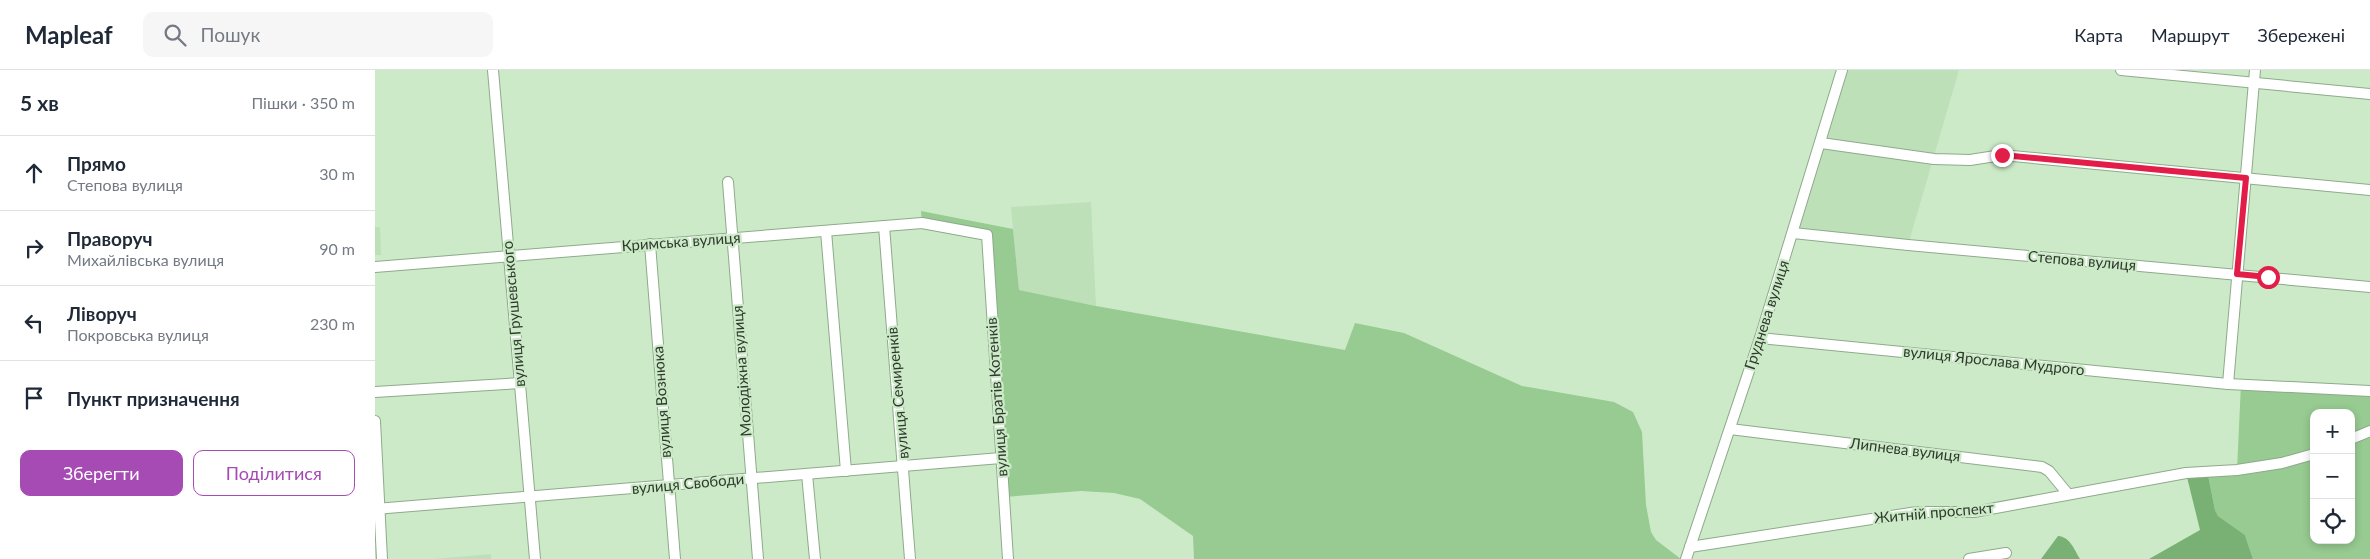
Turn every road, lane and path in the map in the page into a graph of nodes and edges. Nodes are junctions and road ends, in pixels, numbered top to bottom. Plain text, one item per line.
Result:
1 (493, 70) edge
2 (1842, 70) edge
3 (2121, 70) edge
4 (2255, 70) edge
5 (2254, 83) junction
6 (2370, 94) edge
7 (1821, 143) junction
8 (2246, 178) junction
9 (728, 182) dead end
10 (2370, 190) edge
11 (884, 226) junction
12 (826, 231) junction
13 (1793, 233) junction
14 (987, 235) joint
15 (733, 238) junction
16 (650, 244) junction
17 (509, 255) junction
18 (375, 267) edge
19 (2237, 274) junction
20 (2370, 287) edge
21 (1760, 338) junction
22 (521, 383) junction
23 (2228, 384) junction
24 (2370, 391) edge
25 (375, 392) edge
26 (375, 421) edge
27 (1729, 429) junction
28 (2370, 431) edge
29 (2355, 437) edge
30 (2310, 455) edge
31 (1001, 458) junction
32 (903, 466) junction
33 (846, 471) junction
34 (807, 474) junction
35 (750, 478) junction
36 (669, 486) junction
37 (2068, 494) junction
38 (530, 496) junction
39 (377, 509) edge
40 (1690, 547) junction
41 (2006, 553) dead end
42 (382, 559) edge
43 (535, 559) edge
44 (675, 559) edge
45 (758, 559) edge
46 (815, 559) edge
47 (910, 559) edge
48 (1008, 559) edge
49 (1686, 559) edge
50 (1969, 559) edge

1 - 17 street, вулиця Грушевського
2 - 7 street, Груднева вулиця
3 - 5 street
4 - 5 street
5 - 6 street
5 - 8 street
7 - 8 street
7 - 13 street, Груднева вулиця
8 - 10 street
8 - 19 street
9 - 15 street, Молодіжна вулиця
11 - 12 street, Кримська вулиця
11 - 14 street, Кримська вулиця
11 - 32 street, вулиця Семиренків
12 - 15 street, Кримська вулиця
12 - 33 street
13 - 19 street, Степова вулиця
13 - 21 street, Груднева вулиця
14 - 31 street, вулиця Братів Котенків
15 - 16 street, Кримська вулиця
15 - 35 street, Молодіжна вулиця
16 - 17 street, Кримська вулиця
16 - 36 street, вулиця Вознюка
17 - 18 street, Кримська вулиця
17 - 22 street, вулиця Грушевського
19 - 20 street, Степова вулиця
19 - 23 street
21 - 23 street, вулиця Ярослава Мудрого
21 - 27 street, Груднева вулиця
22 - 25 street
22 - 38 street, вулиця Грушевського
23 - 24 street, вулиця Ярослава Мудрого
26 - 39 street
27 - 37 street, Липнева вулиця
27 - 40 street, Груднева вулиця
28 - 29 street
30 - 37 street, Житній проспект
31 - 32 street, вулиця Свободи
31 - 48 street, вулиця Братів Котенків
32 - 33 street, вулиця Свободи
32 - 47 street, вулиця Семиренків
33 - 34 street, вулиця Свободи
34 - 35 street, вулиця Свободи
34 - 46 street
35 - 36 street, вулиця Свободи
35 - 45 street, Молодіжна вулиця
36 - 38 street, вулиця Свободи
36 - 44 street, вулиця Вознюка
37 - 40 street, Житній проспект
38 - 39 street, вулиця Свободи
38 - 43 street, вулиця Грушевського
39 - 42 street
40 - 49 street, Груднева вулиця
41 - 50 street

